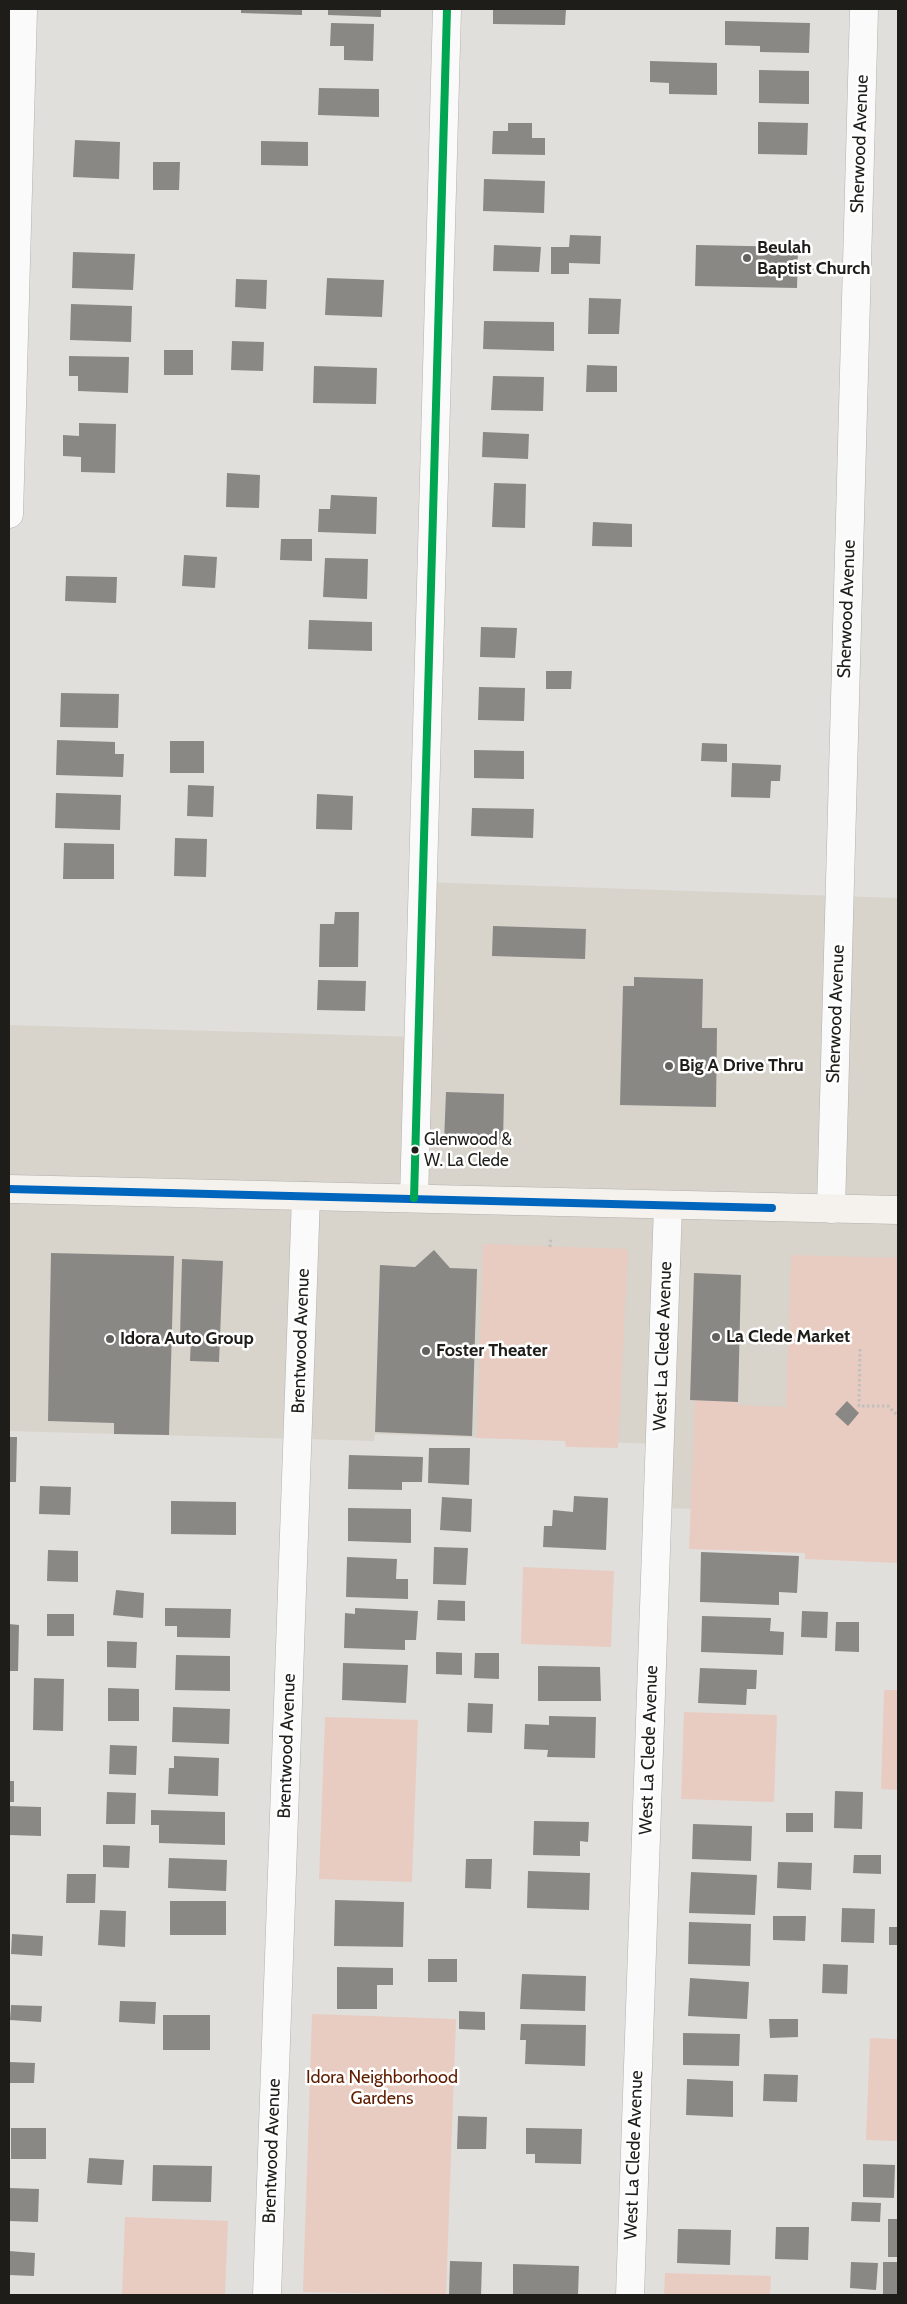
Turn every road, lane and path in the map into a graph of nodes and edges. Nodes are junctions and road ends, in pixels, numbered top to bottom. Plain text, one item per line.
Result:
1 (23, 9) edge
2 (447, 9) edge
3 (864, 9) edge
4 (797, 268) dead end
5 (821, 269) dead end
6 (9, 514) edge
7 (9, 1188) edge
8 (306, 1196) junction
9 (414, 1198) junction
10 (668, 1206) junction
11 (831, 1209) junction
12 (898, 1210) edge
13 (551, 1237) dead end
14 (550, 1247) dead end
15 (860, 1350) dead end
16 (898, 1416) edge
17 (267, 2295) edge
18 (630, 2295) edge

1 - 6 street
2 - 9 street
3 - 11 street, Sherwood Avenue
4 - 5 path
7 - 8 main road
8 - 9 main road
8 - 17 street, Brentwood Avenue
9 - 10 main road
10 - 11 main road
10 - 18 street, West La Clede Avenue
11 - 12 main road
13 - 14 path
15 - 16 path

